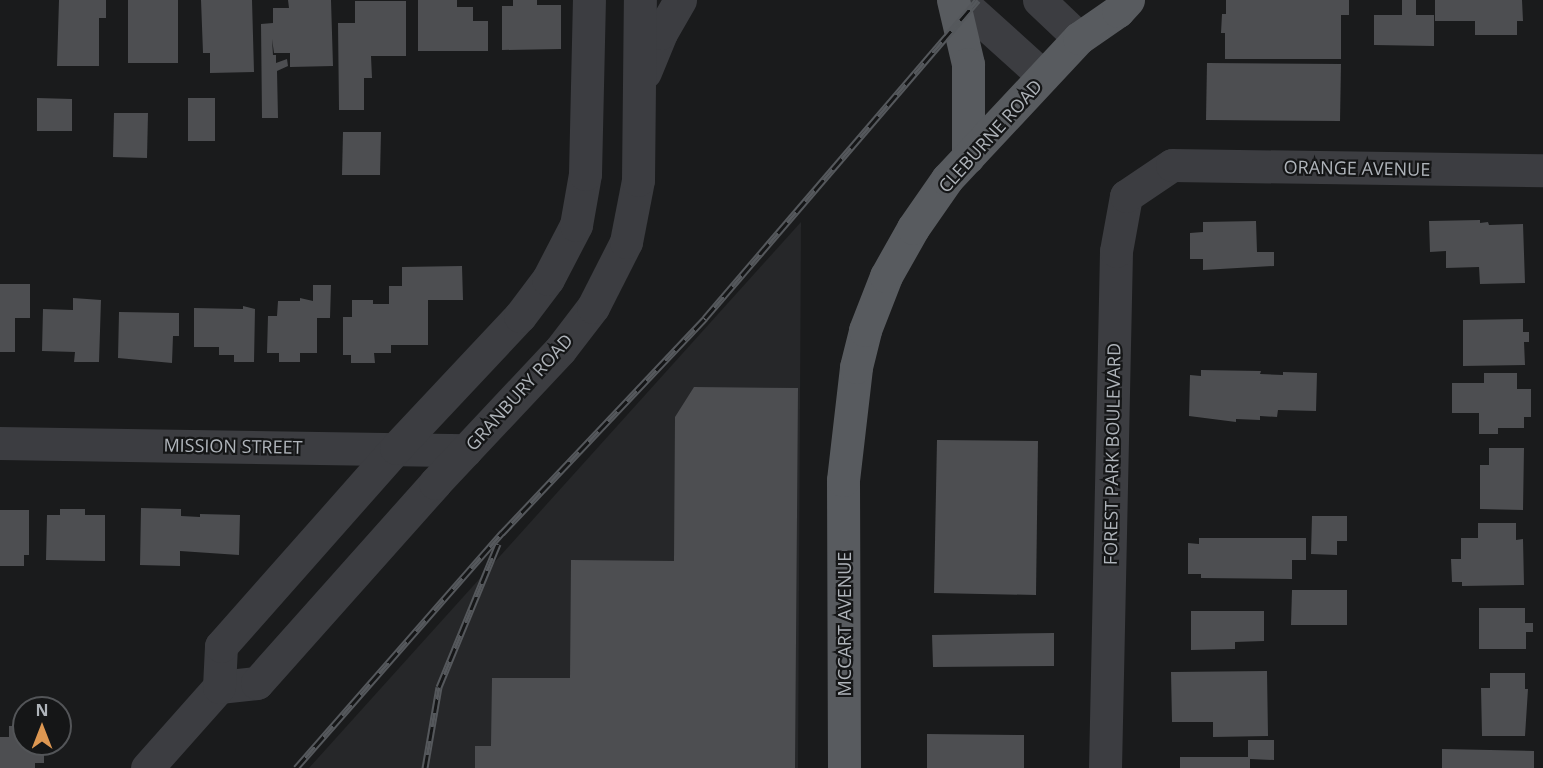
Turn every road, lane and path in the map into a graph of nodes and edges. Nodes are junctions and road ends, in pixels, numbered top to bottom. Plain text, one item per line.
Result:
1 (589, 0) edge
2 (640, 0) edge
3 (680, 0) edge
4 (953, 0) edge
5 (958, 0) edge
6 (1040, 0) edge
7 (1087, 0) edge
8 (1128, 0) edge
9 (1079, 38) junction
10 (1043, 76) junction
11 (640, 85) junction
12 (968, 157) junction
13 (1172, 165) joint
14 (1543, 170) edge
15 (0, 443) edge
16 (396, 448) junction
17 (466, 450) junction
18 (843, 480) joint
19 (219, 687) junction
20 (147, 768) edge
21 (844, 768) edge
22 (1105, 768) edge

1 - 16 street
2 - 11 street, GRANBURY ROAD
3 - 11 street
4 - 12 main road
5 - 10 street
6 - 9 street
7 - 9 main road
8 - 9 main road, CLEBURNE ROAD
9 - 10 main road, CLEBURNE ROAD
10 - 12 main road, CLEBURNE ROAD
11 - 17 street, GRANBURY ROAD
12 - 18 main road, CLEBURNE ROAD
13 - 14 street, ORANGE AVENUE
13 - 22 street, FOREST PARK BOULEVARD
15 - 16 street, MISSION STREET
16 - 17 street, MISSION STREET
16 - 19 street
17 - 19 street, GRANBURY ROAD
18 - 21 main road, MCCART AVENUE
19 - 20 street

